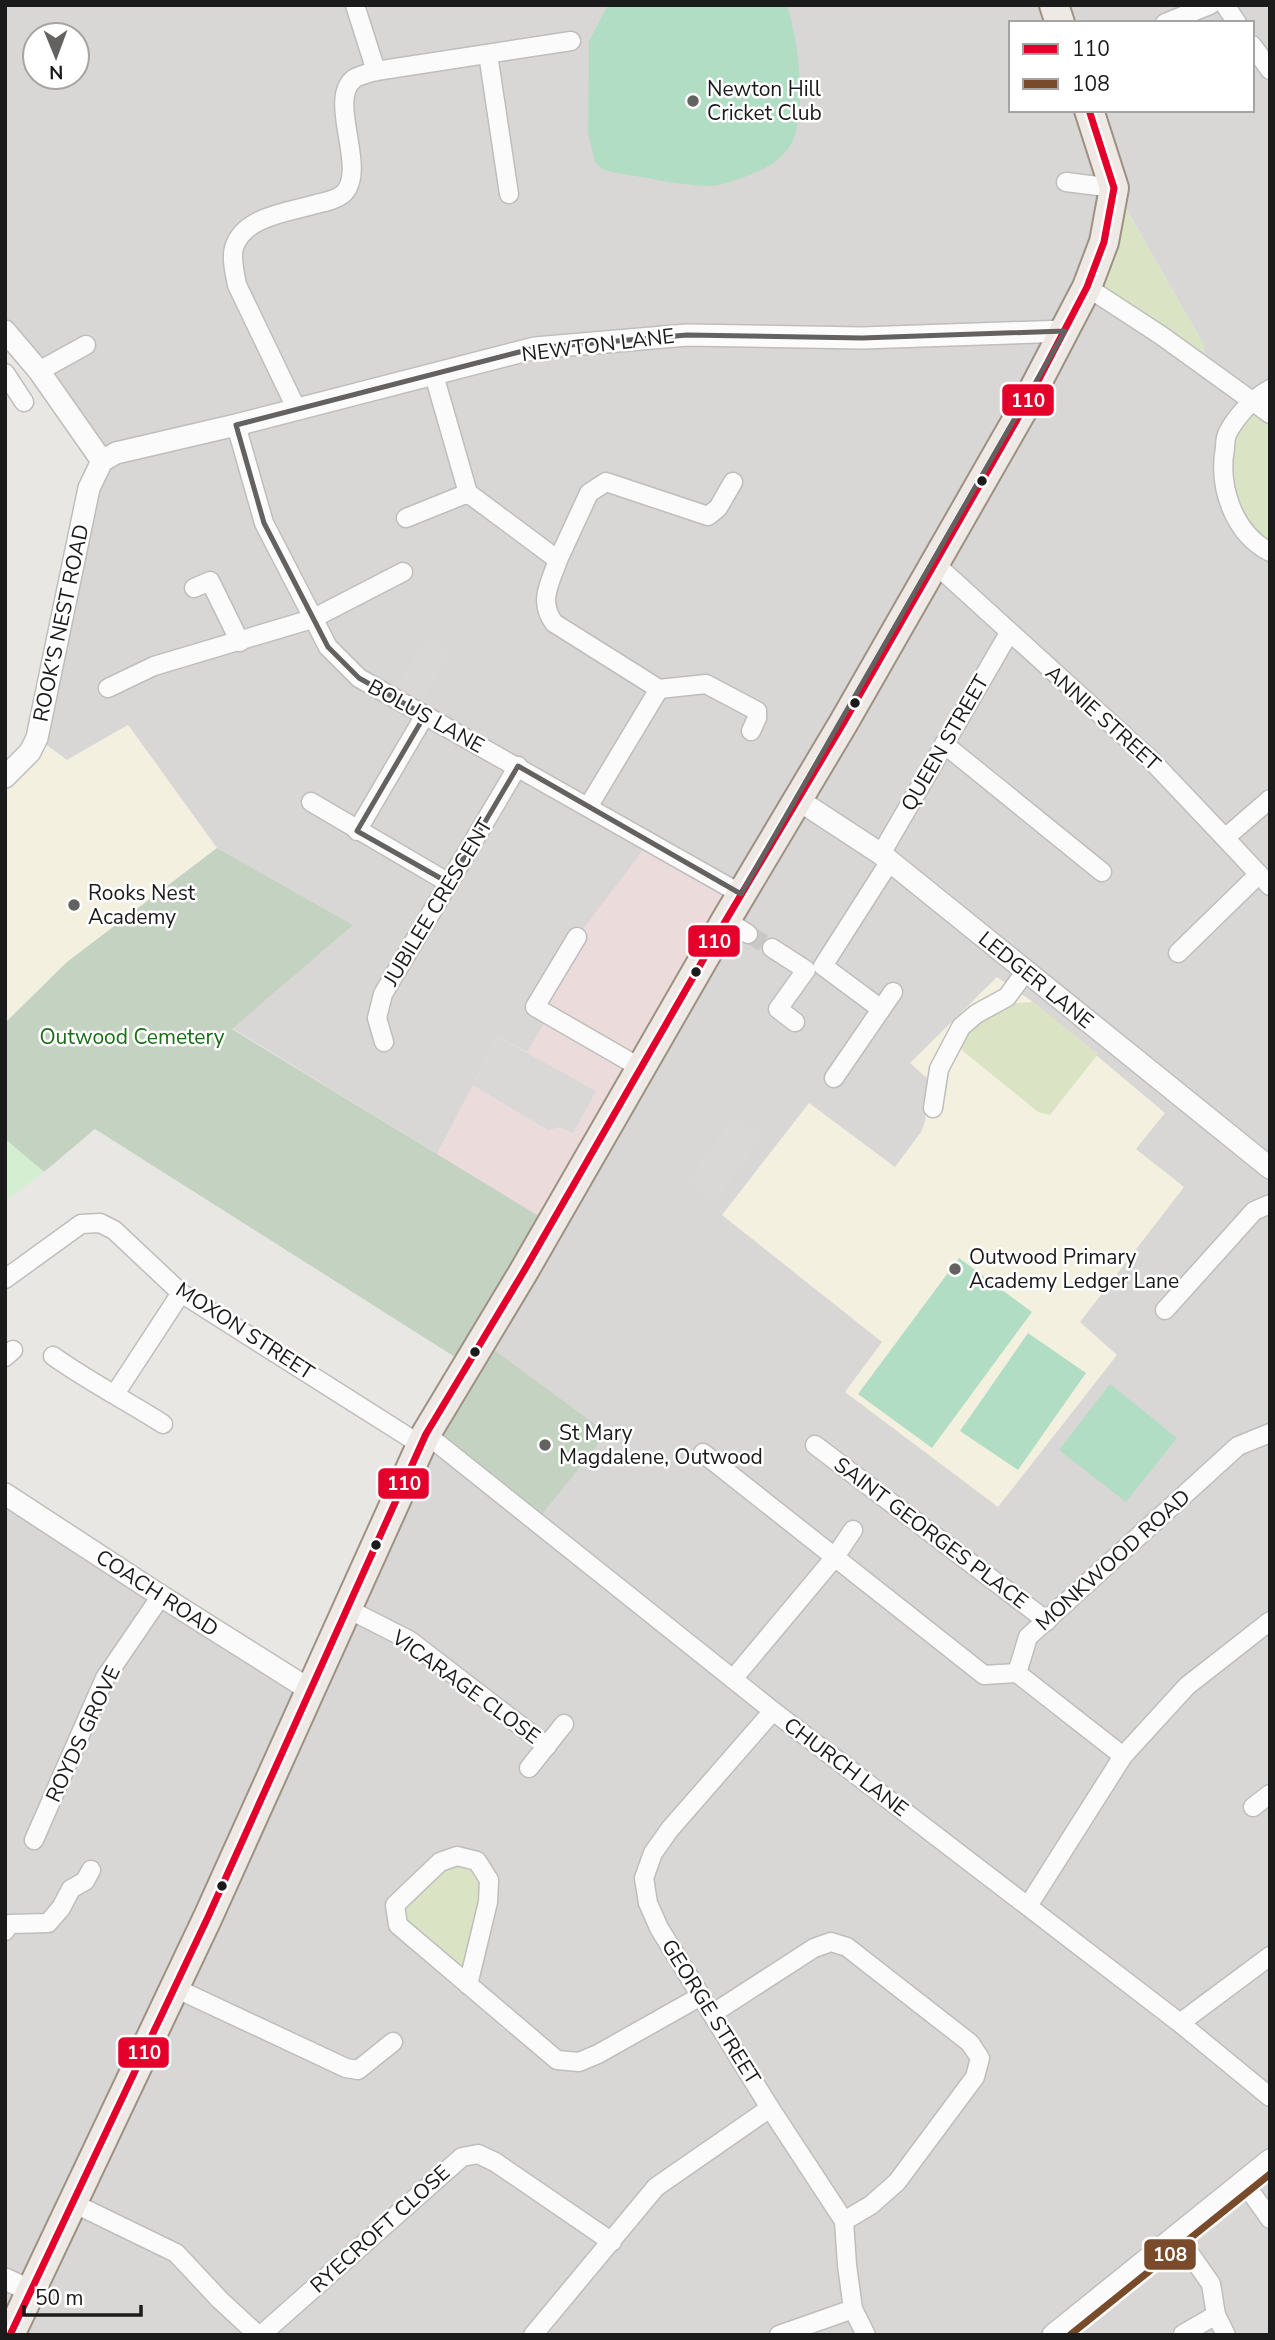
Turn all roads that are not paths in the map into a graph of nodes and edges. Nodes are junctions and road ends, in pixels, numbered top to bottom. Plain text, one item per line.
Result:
1 (355, 5) edge
2 (1210, 5) edge
3 (1226, 5) edge
4 (1170, 21) edge
5 (1236, 21) edge
6 (572, 41) dead end
7 (1254, 48) edge
8 (488, 54) junction
9 (1270, 70) edge
10 (376, 71) junction
11 (1090, 112) edge
12 (1066, 182) dead end
13 (1114, 188) junction
14 (509, 194) dead end
15 (1087, 287) junction
16 (1065, 331) junction
17 (9, 342) edge
18 (86, 345) dead end
19 (39, 371) junction
20 (5, 373) edge
21 (434, 375) junction
22 (1270, 389) edge
23 (1252, 400) junction
24 (24, 402) dead end
25 (297, 410) junction
26 (1270, 414) edge
27 (236, 425) junction
28 (102, 461) junction
29 (733, 482) dead end
30 (468, 493) junction
31 (406, 518) dead end
32 (1270, 552) edge
33 (558, 560) junction
34 (933, 562) junction
35 (403, 572) dead end
36 (194, 588) dead end
37 (312, 618) junction
38 (1009, 633) junction
39 (240, 642) junction
40 (108, 688) dead end
41 (659, 689) junction
42 (425, 715) junction
43 (751, 731) dead end
44 (944, 744) junction
45 (518, 766) junction
46 (5, 777) edge
47 (797, 799) junction
48 (1270, 799) edge
49 (311, 802) dead end
50 (588, 807) junction
51 (358, 831) junction
52 (1225, 838) junction
53 (885, 857) junction
54 (1102, 872) dead end
55 (1265, 880) edge
56 (449, 883) junction
57 (741, 894) junction
58 (577, 937) dead end
59 (772, 948) tunnel mouth
60 (1178, 953) dead end
61 (1026, 971) junction
62 (893, 992) dead end
63 (881, 1009) junction
64 (795, 1022) dead end
65 (384, 1042) dead end
66 (639, 1067) junction
67 (834, 1078) dead end
68 (933, 1108) dead end
69 (1270, 1168) edge
70 (1270, 1204) edge
71 (5, 1279) edge
72 (181, 1293) junction
73 (1165, 1310) dead end
74 (53, 1356) dead end
75 (116, 1394) junction
76 (163, 1424) dead end
77 (1270, 1433) edge
78 (424, 1440) junction
79 (815, 1445) dead end
80 (702, 1453) dead end
81 (5, 1494) edge
82 (853, 1530) dead end
83 (835, 1557) junction
84 (160, 1596) junction
85 (348, 1609) junction
86 (1046, 1620) junction
87 (1270, 1621) edge
88 (1017, 1673) junction
89 (733, 1679) junction
90 (310, 1690) junction
91 (773, 1711) junction
92 (564, 1724) dead end
93 (547, 1746) junction
94 (1123, 1756) junction
95 (529, 1768) dead end
96 (1270, 1794) edge
97 (1253, 1807) dead end
98 (34, 1840) dead end
99 (91, 1870) dead end
100 (1028, 1906) junction
101 (5, 1931) edge
102 (1270, 1956) edge
103 (468, 1985) junction
104 (173, 1987) junction
105 (701, 1996) junction
106 (712, 2014) junction
107 (1180, 2023) junction
108 (393, 2042) dead end
109 (1270, 2096) edge
110 (770, 2108) junction
111 (1270, 2160) edge
112 (1242, 2181) junction
113 (73, 2203) junction
114 (1270, 2219) edge
115 (844, 2221) junction
116 (1176, 2234) junction
117 (612, 2242) junction
118 (5, 2280) edge
119 (31, 2291) junction
120 (853, 2309) junction
121 (1216, 2315) junction
122 (1182, 2334) edge
123 (10, 2335) edge
124 (259, 2335) edge
125 (533, 2335) edge
126 (779, 2335) edge
127 (866, 2335) edge
128 (1053, 2335) edge
129 (1226, 2335) edge

1 - 10 street
2 - 4 street
3 - 5 street
6 - 8 street
7 - 9 street
8 - 10 street
8 - 14 street
10 - 25 street
11 - 13 main road
12 - 13 street
13 - 15 main road
15 - 16 main road
15 - 23 street
16 - 21 street, NEWTON LANE
16 - 34 main road
17 - 19 street
18 - 19 street
19 - 28 street
20 - 24 street
21 - 25 street, NEWTON LANE
21 - 30 street
22 - 23 street
23 - 26 street
23 - 32 street
25 - 27 street, NEWTON LANE
27 - 28 street, NEWTON LANE
27 - 37 street, BOLUS LANE
28 - 46 street, ROOK'S NEST ROAD
29 - 33 street
30 - 31 street
30 - 33 street
33 - 41 street
34 - 38 street, ANNIE STREET
34 - 47 main road
35 - 37 street
36 - 39 street
37 - 39 street
37 - 42 street, BOLUS LANE
38 - 44 street, QUEEN STREET
38 - 52 street, ANNIE STREET
39 - 40 street
41 - 43 street
41 - 50 street
42 - 45 street, BOLUS LANE
42 - 51 street
44 - 53 street, QUEEN STREET
44 - 54 street
45 - 50 street, BOLUS LANE
45 - 56 street, JUBILEE CRESCENT
47 - 53 street, LEDGER LANE
47 - 57 main road
48 - 52 street
49 - 51 street
50 - 57 street, BOLUS LANE
51 - 56 street
52 - 55 street, ANNIE STREET
53 - 61 street, LEDGER LANE
53 - 63 street, QUEEN STREET
55 - 60 street
56 - 65 street, JUBILEE CRESCENT
57 - 66 main road
58 - 66 street
59 - 64 street
61 - 68 street
61 - 69 street, LEDGER LANE
62 - 63 street
63 - 67 street
66 - 78 main road
70 - 73 street
71 - 72 street, MOXON STREET
72 - 75 street
72 - 78 street, MOXON STREET
74 - 75 street
75 - 76 street
77 - 86 street, MONKWOOD ROAD
78 - 85 main road
78 - 89 street, CHURCH LANE
79 - 86 street, SAINT GEORGES PLACE
80 - 83 street
81 - 84 street, COACH ROAD
82 - 83 street
83 - 88 street
83 - 89 street
84 - 90 street, COACH ROAD
84 - 98 street, ROYDS GROVE
85 - 90 main road
85 - 93 street, VICARAGE CLOSE
86 - 88 street, MONKWOOD ROAD
87 - 94 street
88 - 94 street
89 - 91 street, CHURCH LANE
90 - 104 main road
91 - 100 street, CHURCH LANE
91 - 105 street, GEORGE STREET
92 - 93 street, VICARAGE CLOSE
93 - 95 street, VICARAGE CLOSE
94 - 100 street
96 - 97 street
99 - 101 street
100 - 107 street, CHURCH LANE
102 - 107 street
103 - 103 street
103 - 105 street
104 - 108 street
104 - 113 main road
105 - 106 street, GEORGE STREET
106 - 110 street, GEORGE STREET
106 - 115 street
107 - 109 street, CHURCH LANE
110 - 115 street, GEORGE STREET
110 - 117 street
111 - 112 street
112 - 114 street
112 - 116 street
113 - 119 main road
113 - 124 street
115 - 120 street, GEORGE STREET
116 - 121 street
116 - 128 street
117 - 124 street, RYECROFT CLOSE
117 - 125 street
118 - 119 street
119 - 123 main road
120 - 126 street
120 - 127 street, GEORGE STREET
121 - 122 street
121 - 129 street

